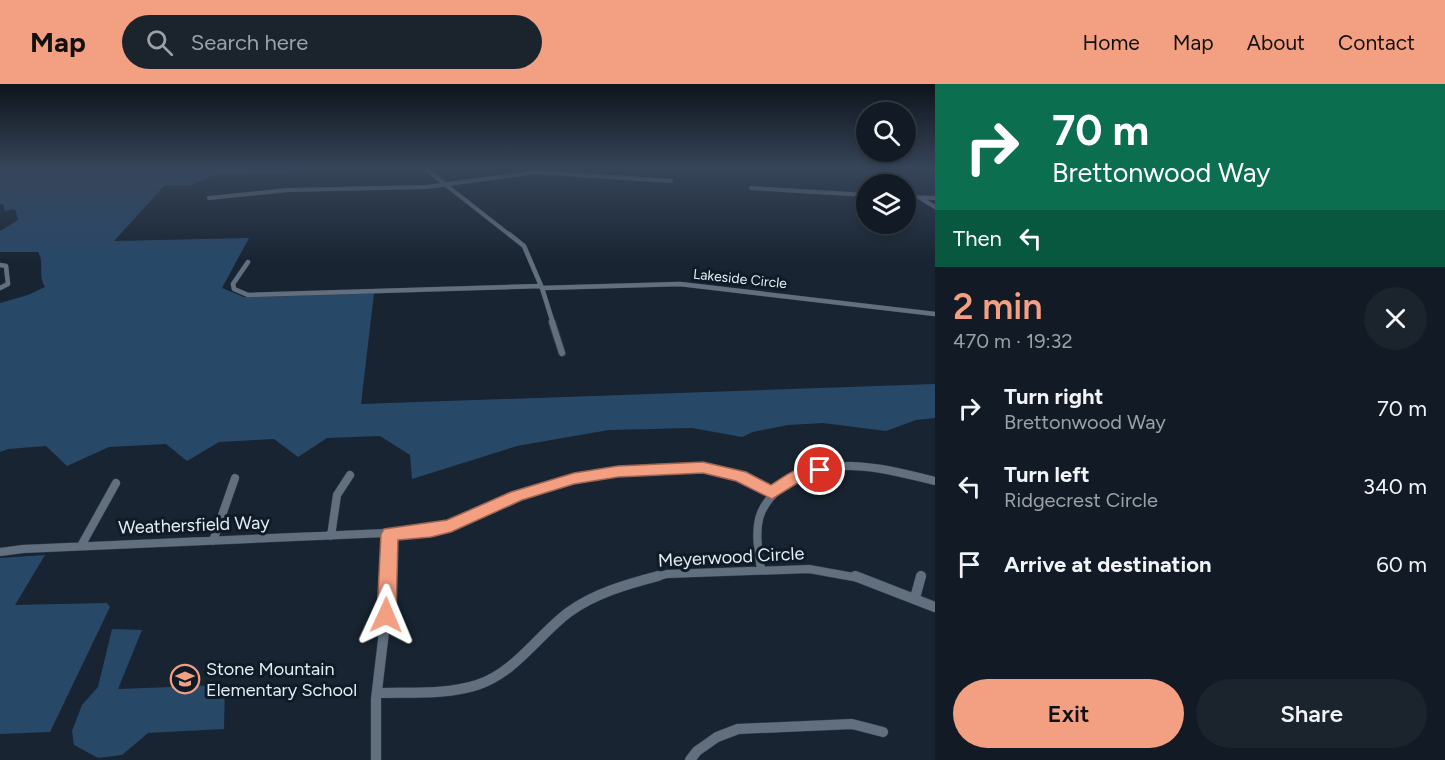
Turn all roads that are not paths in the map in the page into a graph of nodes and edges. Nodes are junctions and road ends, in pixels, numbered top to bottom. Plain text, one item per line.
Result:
1 (463, 199) edge
2 (921, 199) edge
3 (935, 207) edge
4 (248, 262) dead end
5 (0, 265) edge
6 (541, 287) junction
7 (0, 288) edge
8 (935, 314) edge
9 (562, 353) dead end
10 (350, 475) dead end
11 (235, 478) dead end
12 (935, 481) edge
13 (116, 483) dead end
14 (772, 493) junction
15 (390, 534) junction
16 (331, 536) junction
17 (213, 541) junction
18 (81, 546) junction
19 (0, 552) edge
20 (761, 570) junction
21 (921, 576) dead end
22 (915, 598) junction
23 (935, 608) edge
24 (377, 693) junction
25 (883, 732) dead end
26 (376, 760) edge
27 (690, 760) edge

1 - 6 street
2 - 3 street
4 - 6 street, Lakeside Circle
5 - 7 street
6 - 8 street, Lakeside Circle
6 - 9 street
10 - 16 street
11 - 17 street
12 - 14 street
13 - 18 street
14 - 15 street, Weathersfield Way
14 - 20 street
15 - 16 street, Weathersfield Way
15 - 24 street
16 - 17 street, Weathersfield Way
17 - 18 street, Weathersfield Way
18 - 19 street, Weathersfield Way
20 - 22 street, Meyerwood Circle
20 - 24 street, Meyerwood Circle
21 - 22 street
22 - 23 street, Meyerwood Circle
24 - 26 street
25 - 27 street

